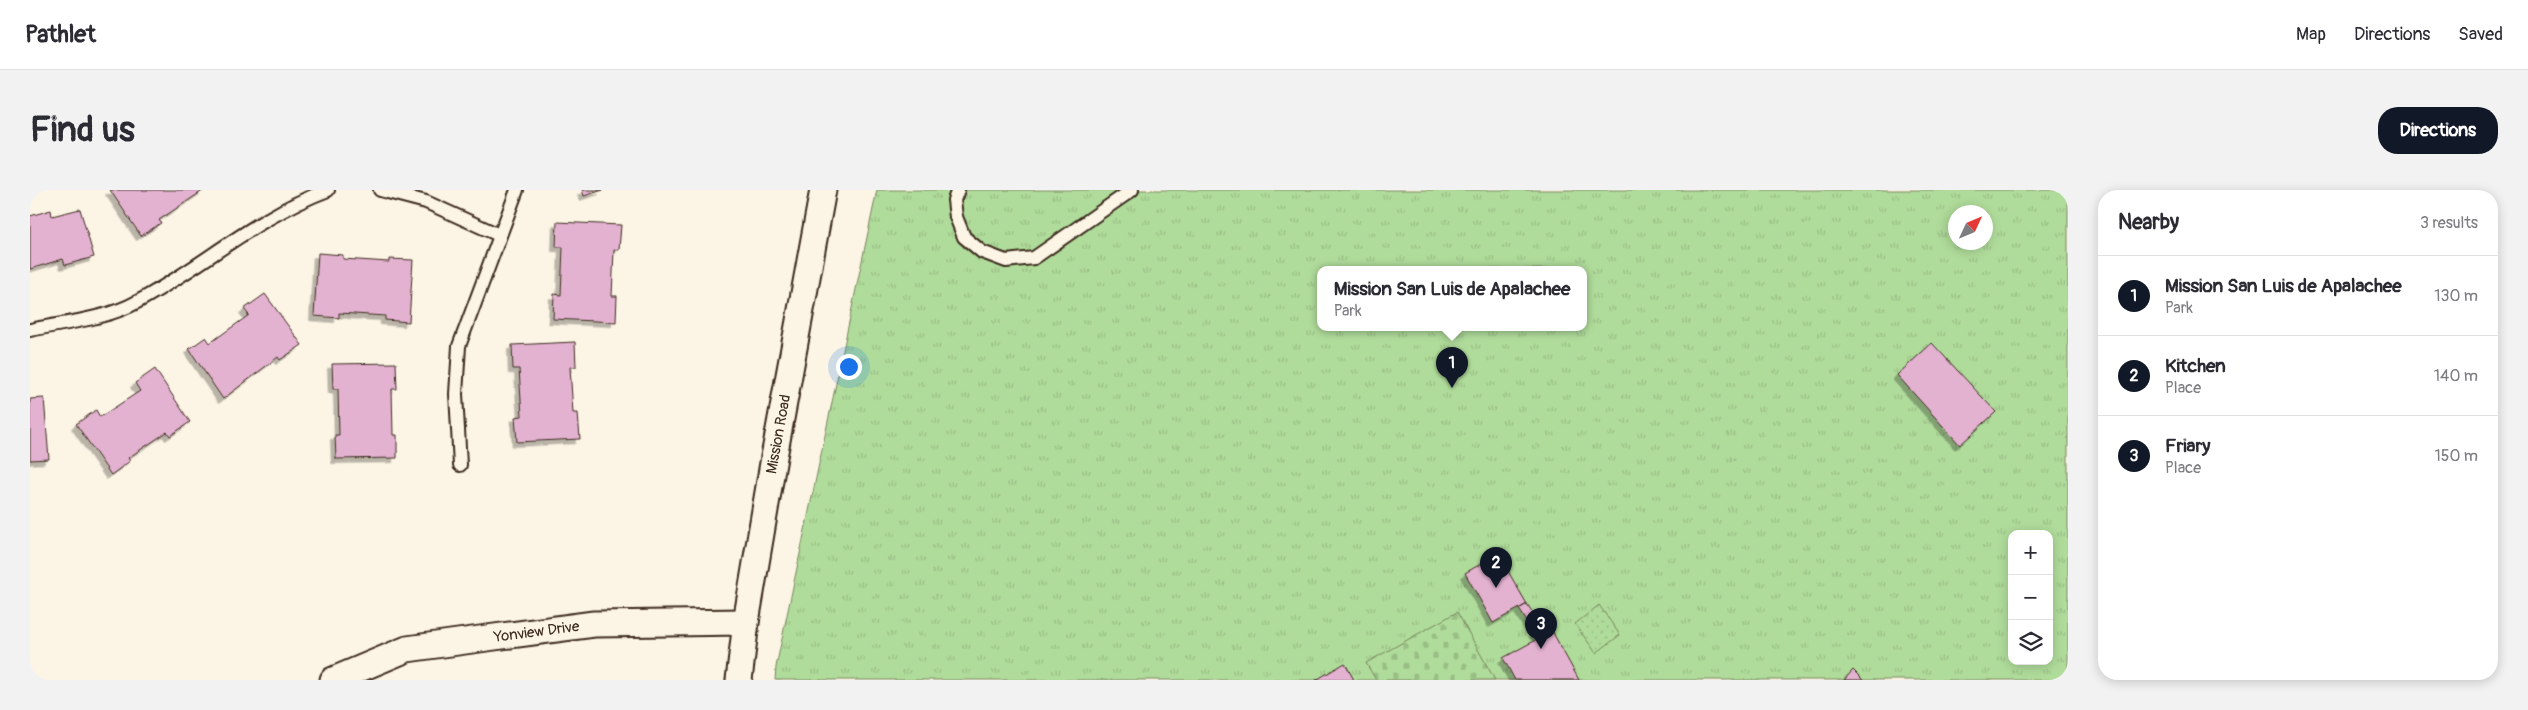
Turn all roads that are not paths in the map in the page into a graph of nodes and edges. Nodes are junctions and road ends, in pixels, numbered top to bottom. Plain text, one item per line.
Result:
1 (328, 190) edge
2 (380, 190) edge
3 (516, 190) edge
4 (823, 190) edge
5 (958, 190) edge
6 (1132, 190) edge
7 (500, 235) junction
8 (30, 330) edge
9 (460, 466) dead end
10 (746, 622) junction
11 (333, 680) edge
12 (739, 680) edge

1 - 8 lane
2 - 7 lane
3 - 7 lane
4 - 10 street, Mission Road
5 - 6 lane
7 - 9 lane
10 - 11 street, Yonview Drive
10 - 12 street, Mission Road

